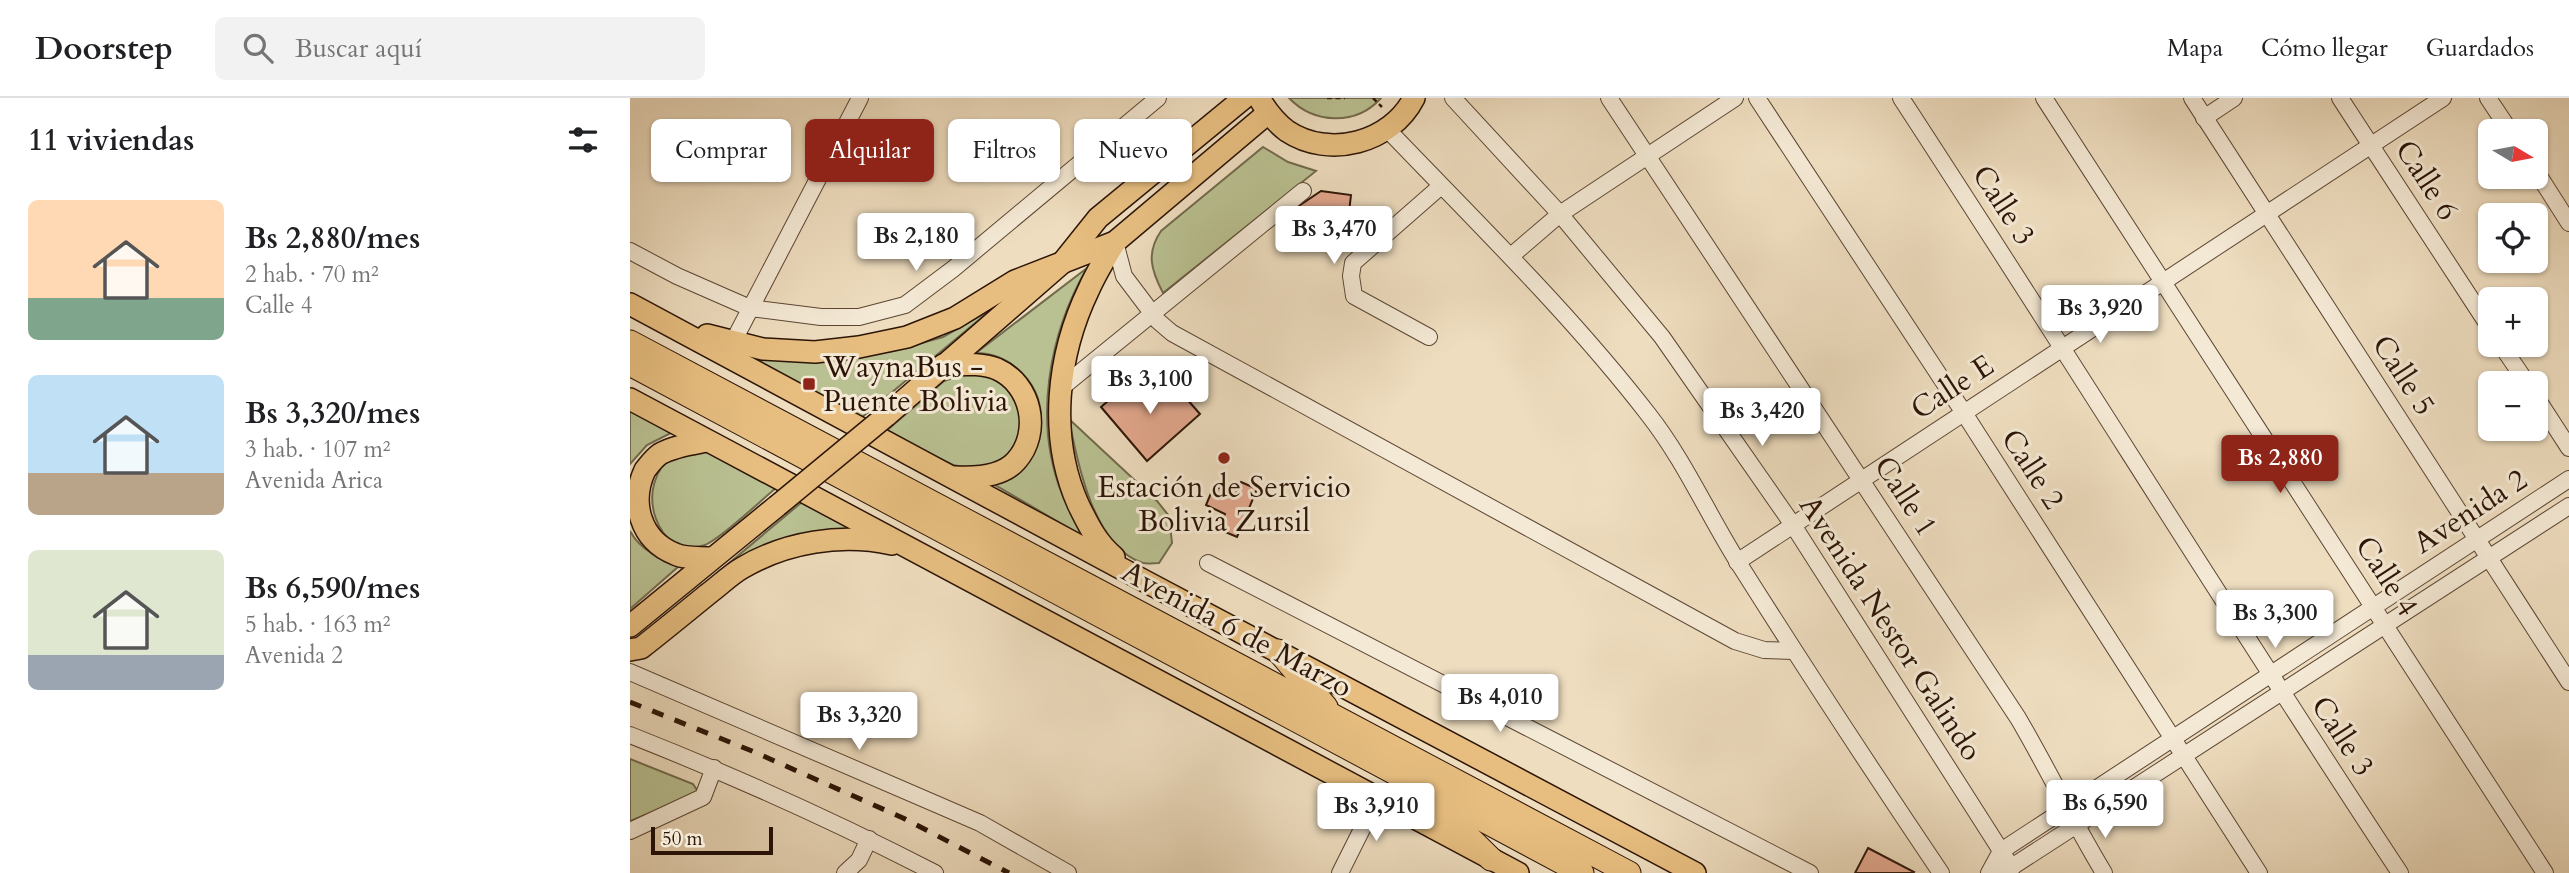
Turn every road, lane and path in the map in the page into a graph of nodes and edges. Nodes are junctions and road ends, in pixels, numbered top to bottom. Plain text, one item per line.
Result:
1 (860, 98) edge
2 (1158, 98) edge
3 (1244, 98) edge
4 (1327, 98) edge
5 (1345, 98) edge
6 (1414, 98) edge
7 (1453, 98) edge
8 (1609, 98) edge
9 (1735, 98) edge
10 (1757, 98) edge
11 (1901, 98) edge
12 (2045, 98) edge
13 (2192, 98) edge
14 (2234, 98) edge
15 (2340, 98) edge
16 (2443, 98) edge
17 (2488, 98) edge
18 (1263, 106) edge
19 (2204, 118) junction
20 (2502, 119) edge
21 (1387, 129) junction
22 (2371, 146) junction
23 (1647, 156) junction
24 (1441, 186) junction
25 (2547, 189) edge
26 (1303, 191) dead end
27 (1560, 214) junction
28 (2267, 214) junction
29 (2569, 223) edge
30 (1115, 242) junction
31 (630, 251) edge
32 (1511, 256) junction
33 (1062, 263) junction
34 (2164, 282) junction
35 (630, 304) edge
36 (750, 309) junction
37 (2478, 310) edge
38 (1152, 313) junction
39 (662, 320) junction
40 (1429, 337) dead end
41 (630, 342) edge
42 (733, 342) junction
43 (2064, 348) junction
44 (630, 365) edge
45 (943, 365) junction
46 (1061, 388) junction
47 (630, 399) edge
48 (1964, 413) junction
49 (2548, 416) edge
50 (707, 441) junction
51 (2569, 448) edge
52 (951, 477) junction
53 (2569, 479) edge
54 (1861, 480) junction
55 (2569, 506) edge
56 (1793, 525) junction
57 (2477, 540) junction
58 (911, 548) junction
59 (712, 558) junction
60 (2489, 558) junction
61 (1737, 562) junction
62 (1208, 563) dead end
63 (1137, 577) junction
64 (2374, 608) junction
65 (2385, 625) junction
66 (630, 626) edge
67 (630, 650) edge
68 (1278, 651) junction
69 (1794, 651) junction
70 (630, 672) edge
71 (2269, 676) junction
72 (2569, 682) edge
73 (2281, 693) junction
74 (1335, 717) junction
75 (630, 735) edge
76 (2172, 738) junction
77 (2184, 756) junction
78 (714, 768) junction
79 (1413, 783) junction
80 (1378, 797) junction
81 (2066, 808) junction
82 (2075, 826) junction
83 (630, 831) edge
84 (869, 839) junction
85 (2001, 851) junction
86 (1492, 859) junction
87 (2007, 871) edge
88 (845, 873) edge
89 (935, 873) edge
90 (1068, 873) edge
91 (1340, 873) edge
92 (1518, 873) edge
93 (1582, 873) edge
94 (1629, 873) edge
95 (1695, 873) edge
96 (1810, 873) edge
97 (1941, 873) edge
98 (1989, 873) edge
99 (2104, 873) edge
100 (2259, 873) edge
101 (2400, 873) edge
102 (2545, 873) edge

1 - 36 street
2 - 36 street
3 - 33 main road
4 - 5 path
6 - 21 main road
7 - 27 street, Avenida Nestor Galindo
8 - 23 street, Calle 1
9 - 23 street
10 - 48 street, Calle 2
11 - 43 street, Calle 3
12 - 34 street, Calle 4
13 - 19 street, Calle 5
14 - 19 street
15 - 22 street, Calle 6
16 - 22 street, Calle E
17 - 20 street
18 - 21 main road
18 - 30 main road
19 - 28 street, Calle 5
21 - 24 street
22 - 28 street, Calle E
22 - 37 street, Calle 6
23 - 27 street
23 - 54 street, Calle 1
24 - 32 street
24 - 40 street
25 - 29 street
26 - 38 street
27 - 32 street
27 - 56 street, Avenida Nestor Galindo
28 - 34 street, Calle E
28 - 57 street, Calle 5
30 - 33 main road
30 - 38 street
30 - 46 main road
31 - 36 street
32 - 61 street
33 - 42 main road
33 - 45 main road
34 - 43 street, Calle E
34 - 64 street, Calle 4
35 - 39 main road, Avenida 6 de Marzo
36 - 42 street
38 - 46 street
38 - 69 street
39 - 42 main road
39 - 52 main road, Avenida 6 de Marzo
41 - 74 highway, Avenida 6 de Marzo
43 - 48 street, Calle E
43 - 71 street, Calle 3
44 - 79 highway, Avenida 6 de Marzo
45 - 52 main road
45 - 59 main road, bridge
46 - 63 main road
47 - 50 main road
48 - 54 street, Calle E
48 - 76 street, Calle 2
49 - 51 street
50 - 58 main road
50 - 59 main road
52 - 63 main road, Avenida 6 de Marzo
53 - 57 street, Avenida 2
54 - 56 street, Calle E
54 - 81 street, Calle 1
55 - 60 street, Avenida 2
56 - 61 street, Calle E
56 - 85 street, Avenida Nestor Galindo
57 - 60 street, Calle 5
57 - 64 street, Avenida 2
58 - 67 main road
58 - 80 main road
59 - 66 main road
60 - 65 street, Avenida 2
60 - 72 street, Calle 5
61 - 69 street
62 - 96 street
63 - 68 main road, Avenida 6 de Marzo
64 - 65 street, Calle 4
64 - 71 street, Avenida 2
65 - 73 street, Avenida 2
65 - 102 street, Calle 4
68 - 74 highway
68 - 95 main road, Avenida 6 de Marzo
69 - 97 street
70 - 90 street
71 - 73 street, Calle 3
71 - 76 street, Avenida 2
73 - 77 street, Avenida 2
73 - 101 street, Calle 3
74 - 94 highway, Avenida 6 de Marzo
75 - 78 street
76 - 77 street, Calle 2
76 - 81 street, Avenida 2
77 - 82 street, Avenida 2
77 - 100 street, Calle 2
78 - 83 street
78 - 84 street
79 - 86 highway
79 - 93 highway, Avenida 6 de Marzo
80 - 86 main road
80 - 91 street
81 - 82 street, Calle 1
81 - 85 street, Avenida 2
82 - 87 street, Avenida 2
82 - 99 street, Calle 1
84 - 88 street
84 - 89 street
85 - 87 street, Avenida Nestor Galindo
85 - 98 street, Avenida 2
86 - 92 main road

